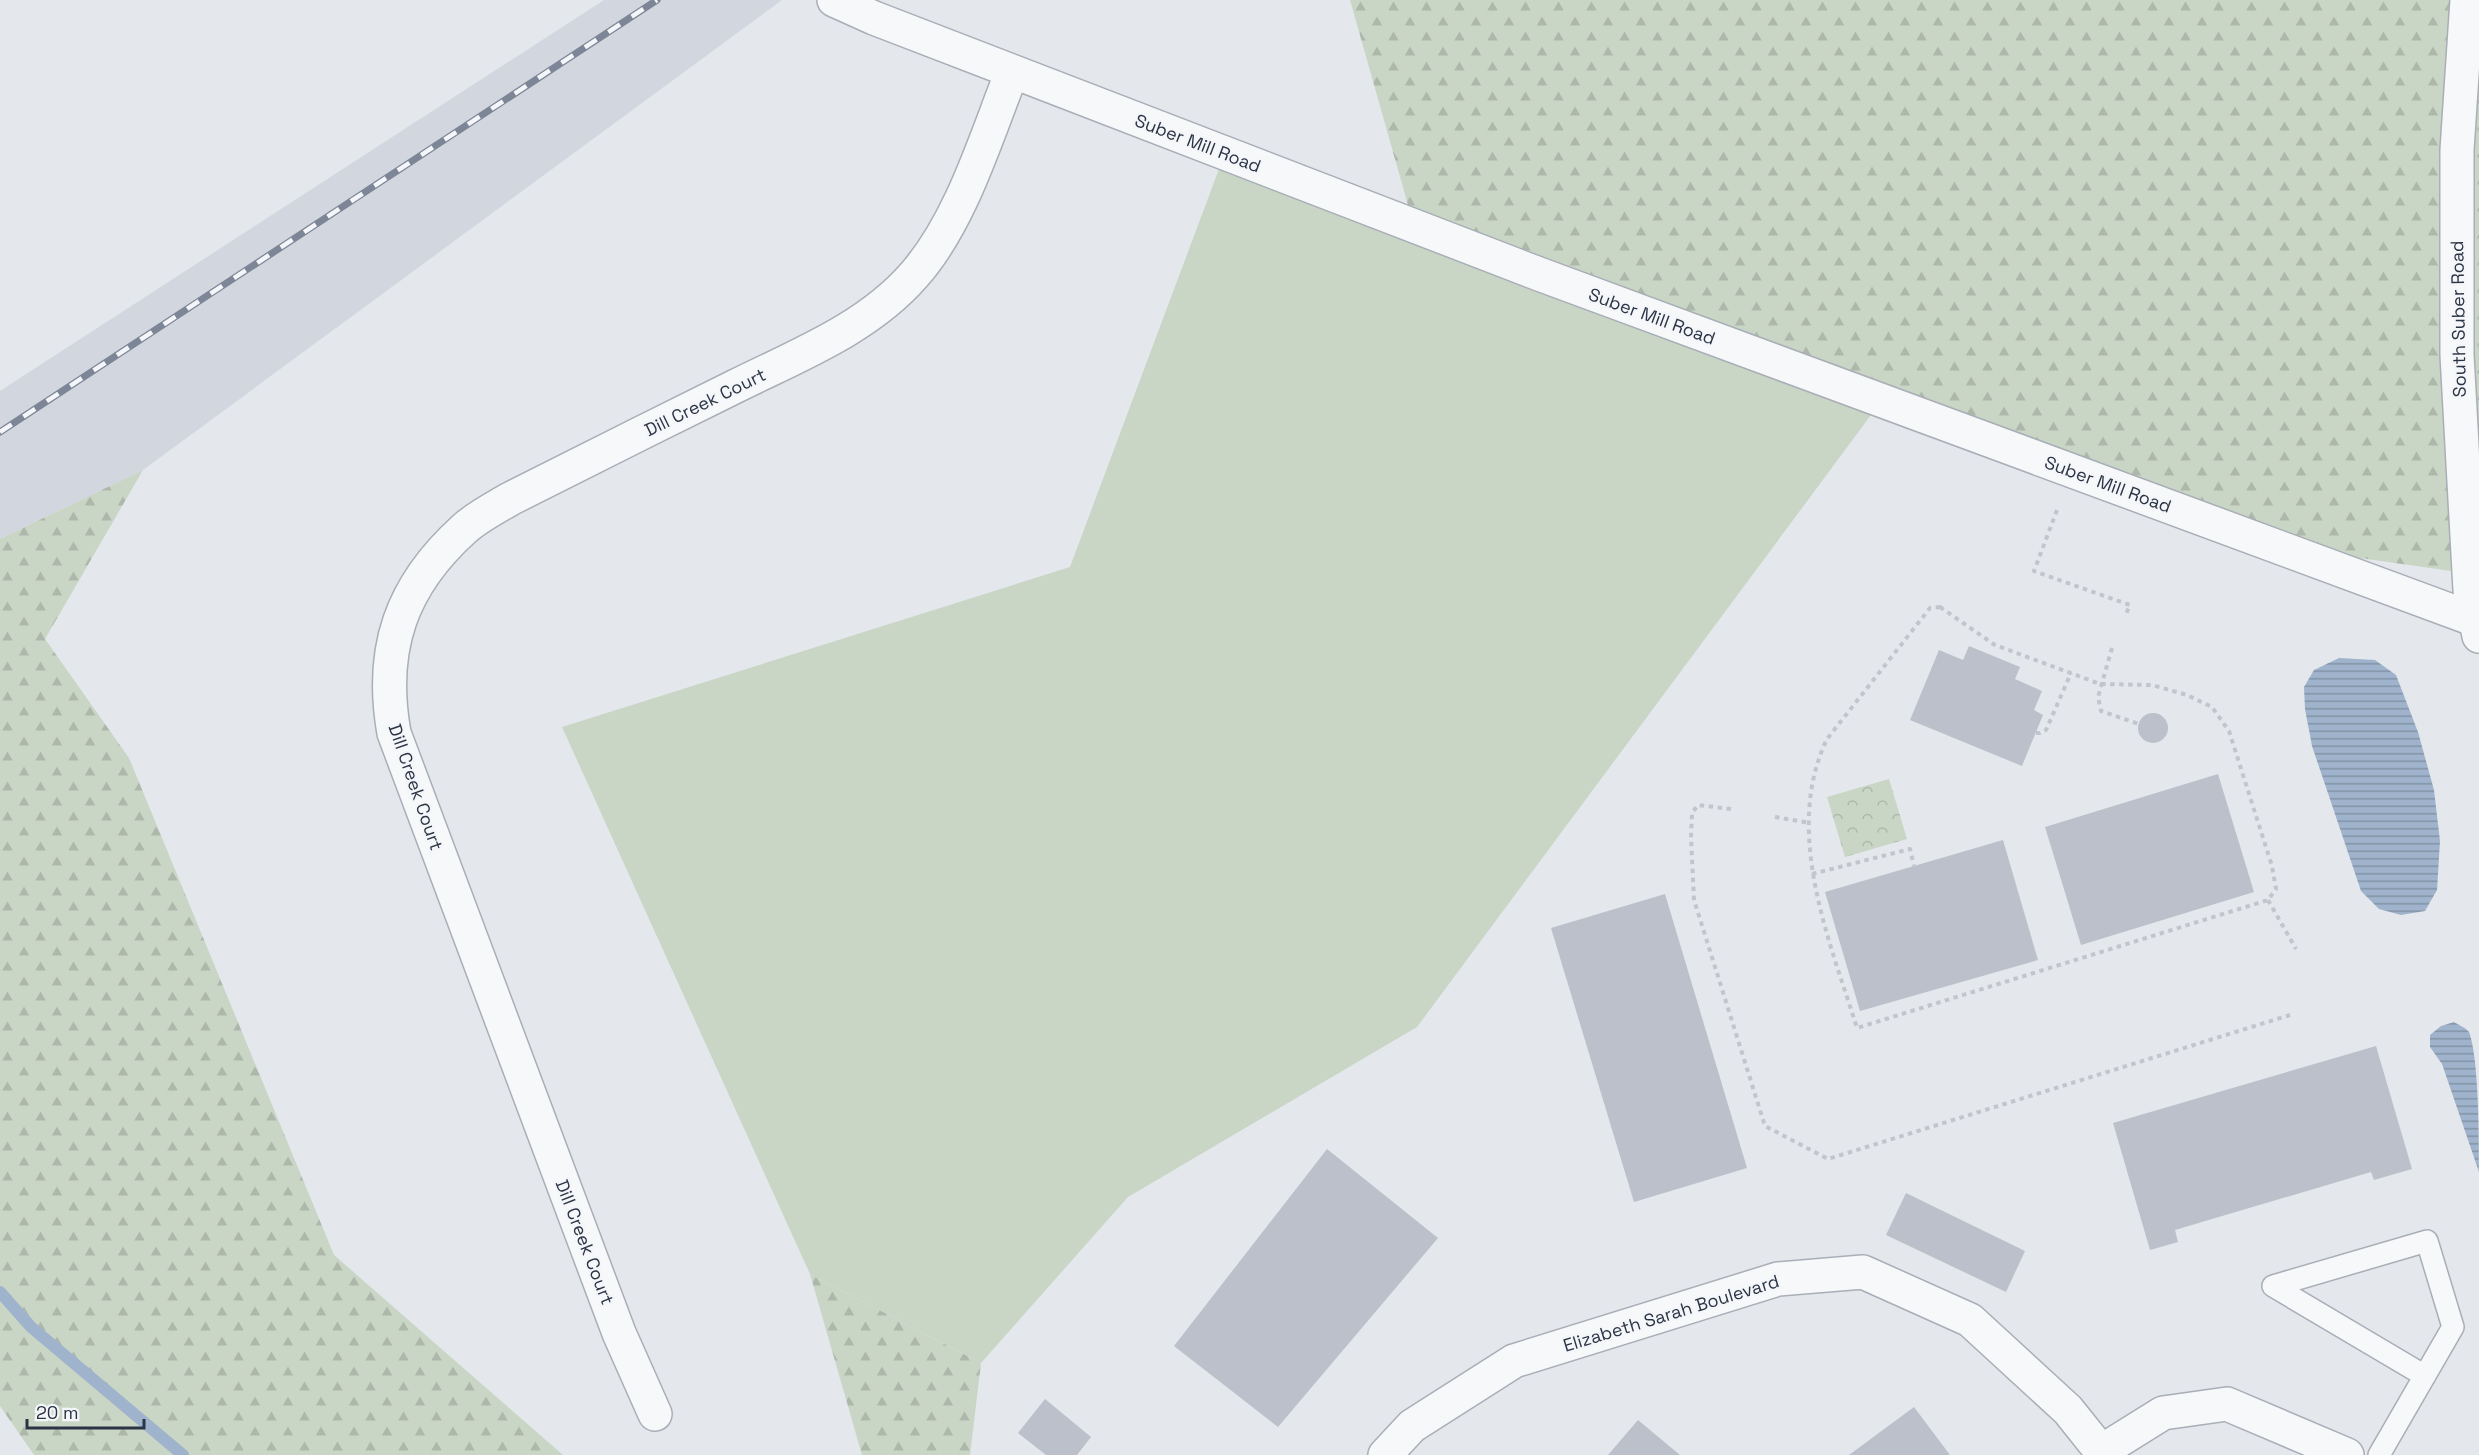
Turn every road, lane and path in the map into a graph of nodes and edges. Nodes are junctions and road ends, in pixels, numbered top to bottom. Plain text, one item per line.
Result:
1 (834, 0) edge
2 (2466, 0) edge
3 (1012, 72) junction
4 (2057, 510) dead end
5 (2126, 614) dead end
6 (2477, 628) edge
7 (2112, 648) dead end
8 (2071, 673) junction
9 (2100, 684) junction
10 (2139, 724) dead end
11 (2036, 733) dead end
12 (1731, 809) dead end
13 (1776, 817) dead end
14 (1810, 823) junction
15 (1914, 866) dead end
16 (1812, 874) junction
17 (2268, 900) junction
18 (2296, 949) dead end
19 (2290, 1015) dead end
20 (2425, 1376) junction
21 (655, 1414) dead end
22 (2103, 1453) edge
23 (1385, 1455) edge
24 (2347, 1455) edge
25 (2379, 1455) edge

1 - 3 street, Suber Mill Road
2 - 6 street, South Suber Road
3 - 6 street, Suber Mill Road
3 - 21 street, Dill Creek Court
4 - 5 path
7 - 9 path
8 - 9 path
8 - 11 path
8 - 14 path
9 - 10 path
9 - 17 path
12 - 19 path
13 - 14 path
14 - 16 path
15 - 16 path
16 - 17 path
17 - 18 path
20 - 20 lane
20 - 25 lane
22 - 23 street, Elizabeth Sarah Boulevard
22 - 24 street

